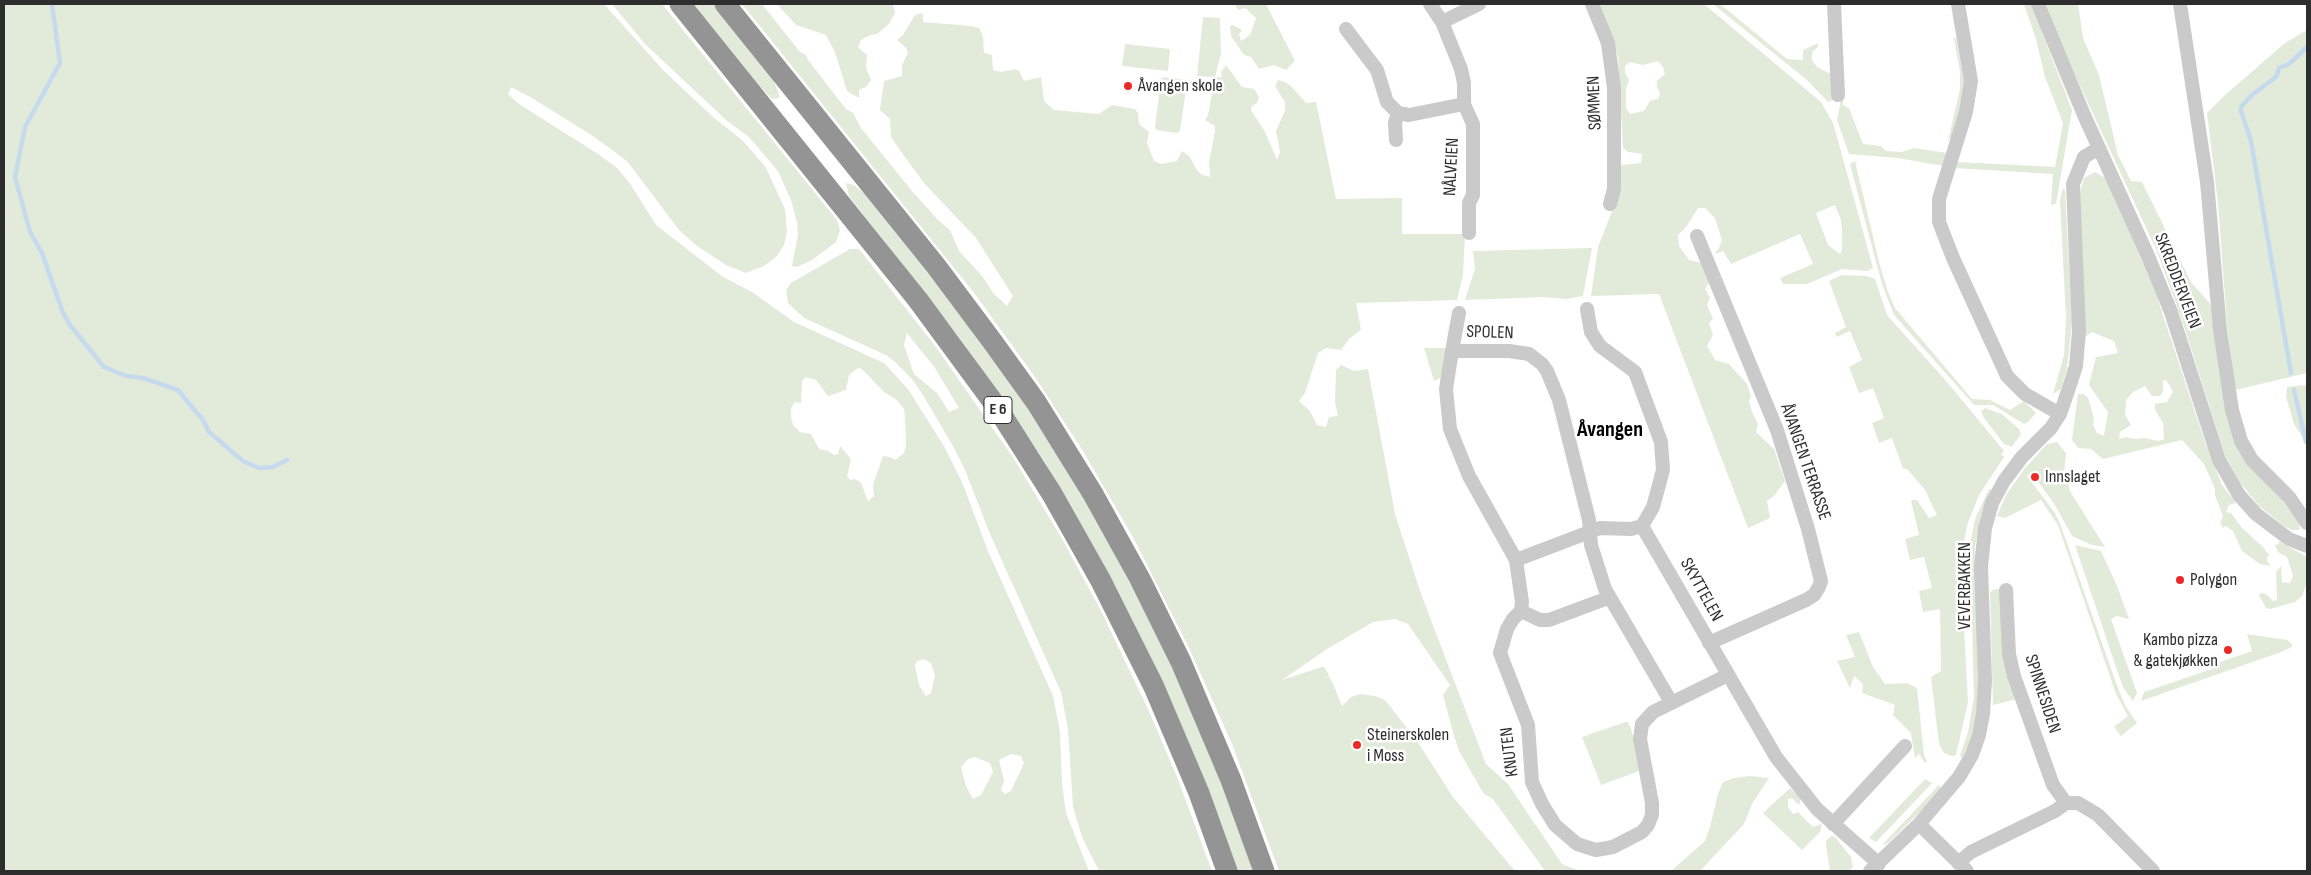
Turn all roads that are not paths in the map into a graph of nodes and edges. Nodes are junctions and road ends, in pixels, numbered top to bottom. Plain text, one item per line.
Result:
1 (680, 4) edge
2 (725, 4) edge
3 (1430, 4) edge
4 (1479, 4) edge
5 (1592, 4) edge
6 (1834, 4) edge
7 (1958, 4) edge
8 (2038, 4) edge
9 (2180, 4) edge
10 (1442, 22) junction
11 (1346, 29) dead end
12 (1838, 95) dead end
13 (1464, 104) junction
14 (1398, 113) junction
15 (1396, 140) dead end
16 (2099, 148) junction
17 (1610, 204) dead end
18 (1469, 233) dead end
19 (1697, 236) dead end
20 (1587, 309) dead end
21 (1459, 313) dead end
22 (1452, 351) junction
23 (2060, 414) junction
24 (2307, 523) edge
25 (1642, 526) junction
26 (1590, 533) junction
27 (2307, 546) edge
28 (1516, 560) junction
29 (2006, 590) dead end
30 (1608, 598) junction
31 (1522, 611) junction
32 (1710, 643) junction
33 (1728, 675) junction
34 (1671, 702) junction
35 (1905, 746) dead end
36 (2066, 803) junction
37 (1833, 824) junction
38 (1919, 824) junction
39 (1874, 867) edge
40 (1962, 867) edge
41 (1227, 871) edge
42 (1264, 871) edge
43 (2153, 871) edge

1 - 41 highway, E 6
2 - 42 highway, E 6
3 - 10 street, NÅLVEIEN
4 - 10 street
5 - 17 street, SØMMEN
6 - 12 street
7 - 23 street
8 - 16 street, SKREDDERVEIEN
9 - 24 street, SKREDDERVEIEN
10 - 13 street, NÅLVEIEN
11 - 14 street
13 - 14 street
13 - 18 street, NÅLVEIEN
14 - 15 street
16 - 23 street, VEVERBAKKEN
16 - 27 street, SKREDDERVEIEN
19 - 32 street, ÅVANGEN TERRASSE
20 - 25 street
21 - 22 street
22 - 26 street, SPOLEN
22 - 28 street, SPOLEN
23 - 38 street, VEVERBAKKEN
25 - 26 street
25 - 32 street, SKYTTELEN
26 - 28 street
26 - 30 street
28 - 31 street
29 - 36 street, SPINNESIDEN
30 - 31 street
30 - 34 street
31 - 34 street, KNUTEN
32 - 33 street, SKYTTELEN
33 - 34 street, KNUTEN
33 - 37 street, SKYTTELEN
35 - 37 street
36 - 40 street
36 - 43 street
37 - 39 street, SKYTTELEN
38 - 39 street, VEVERBAKKEN
38 - 40 street

